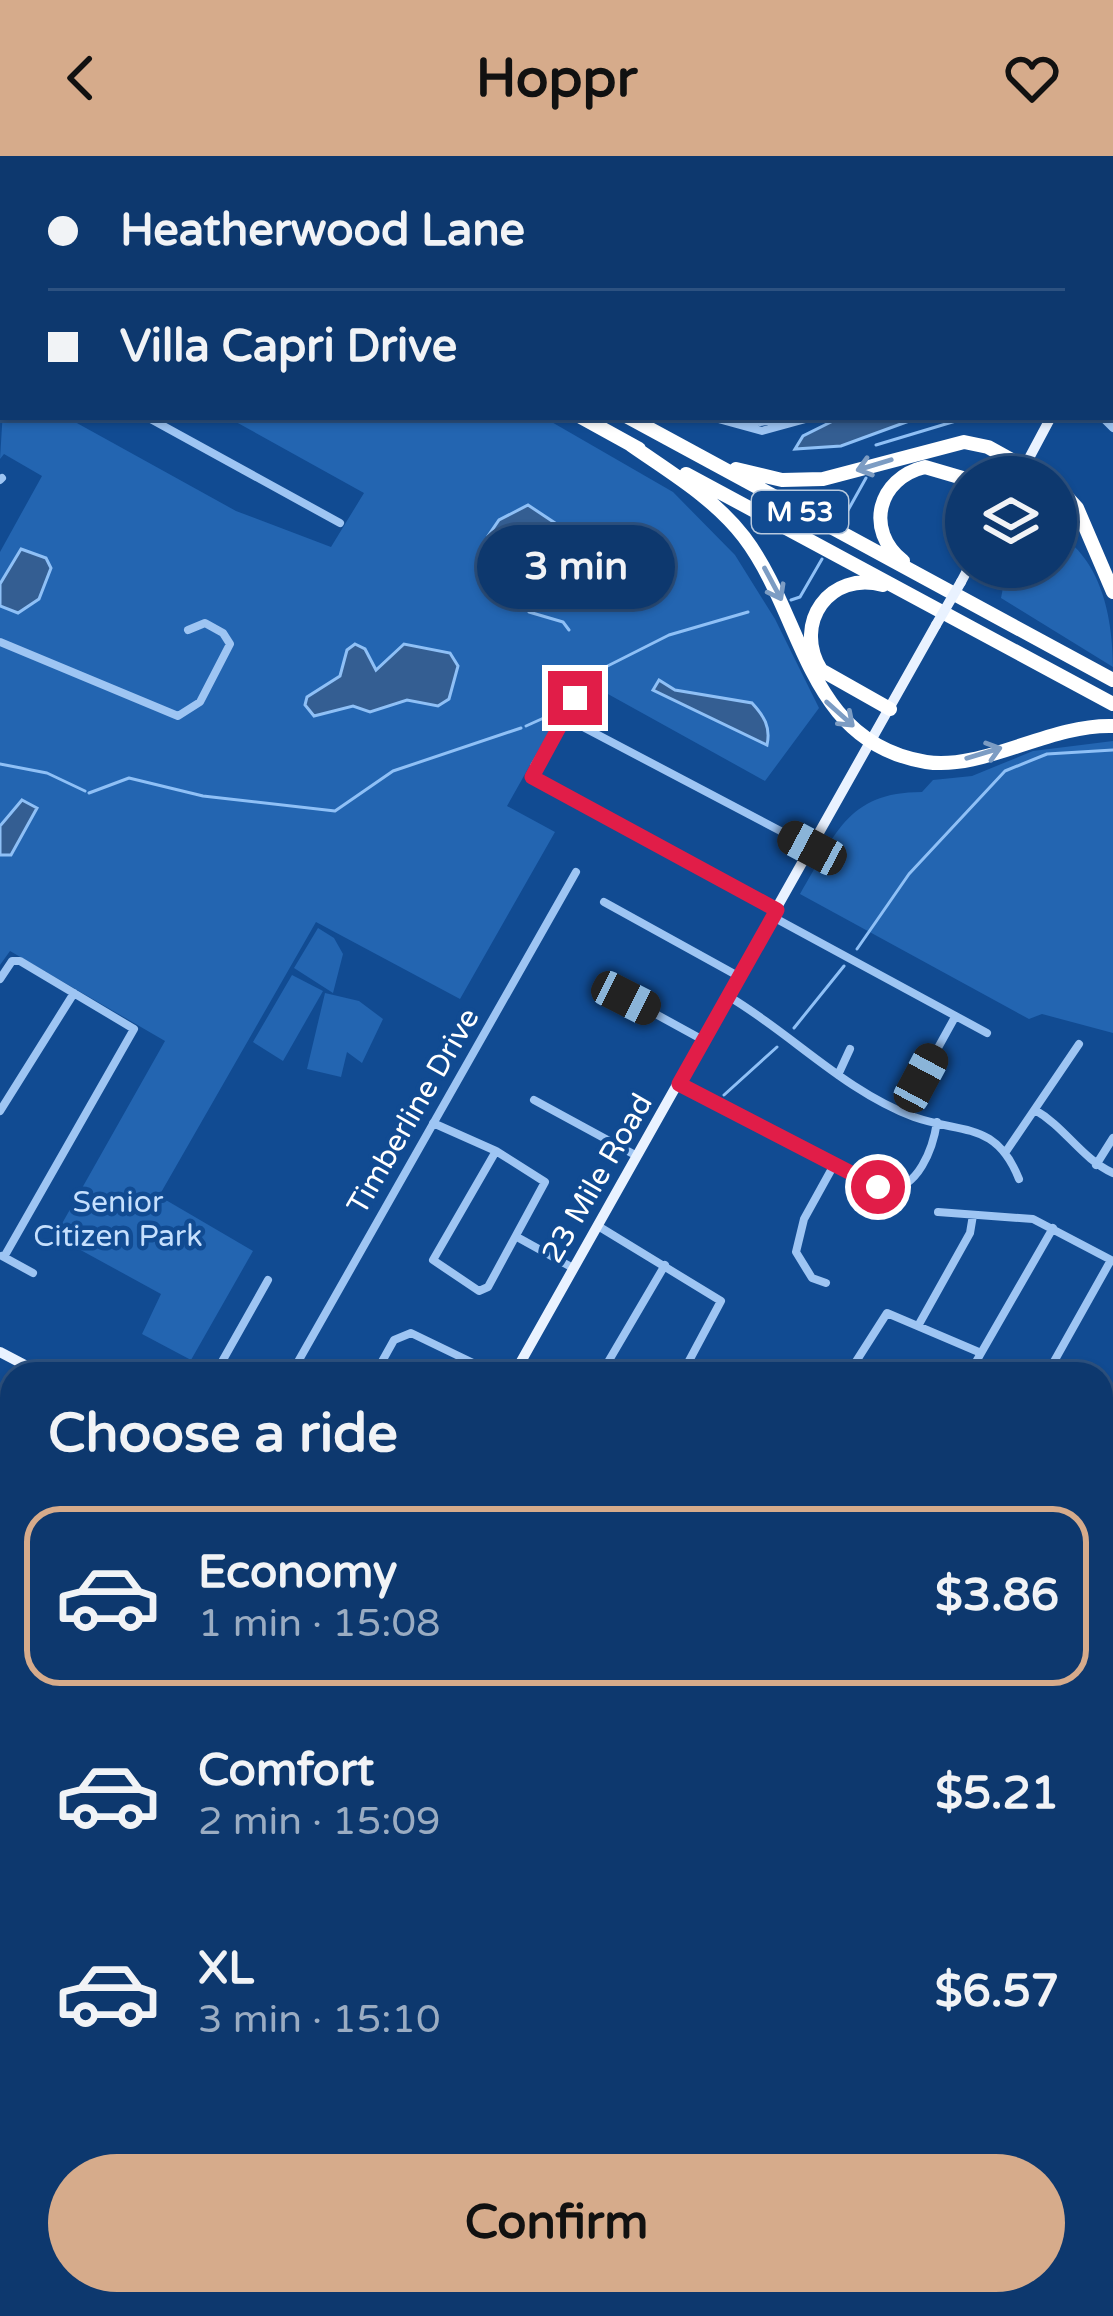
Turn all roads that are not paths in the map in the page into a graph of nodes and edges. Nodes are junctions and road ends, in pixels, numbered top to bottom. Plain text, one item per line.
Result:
1 (152, 420) edge
2 (586, 420) edge
3 (634, 420) edge
4 (723, 420) edge
5 (801, 420) edge
6 (1049, 420) edge
7 (660, 434) junction
8 (631, 445) junction
9 (999, 456) edge
10 (1030, 456) edge
11 (945, 469) edge
12 (1077, 508) edge
13 (341, 523) dead end
14 (941, 587) junction
15 (958, 588) edge
16 (1113, 592) edge
17 (913, 597) junction
18 (188, 630) dead end
19 (3, 640) edge
20 (1113, 680) edge
21 (575, 698) dead end
22 (1113, 704) edge
23 (890, 709) junction
24 (563, 717) junction
25 (1113, 726) edge
26 (873, 740) junction
27 (812, 848) junction
28 (576, 872) dead end
29 (604, 902) dead end
30 (775, 913) junction
31 (739, 977) junction
32 (0, 979) edge
33 (610, 989) dead end
34 (74, 992) junction
35 (728, 996) junction
36 (955, 1017) junction
37 (987, 1034) dead end
38 (704, 1040) junction
39 (1079, 1044) dead end
40 (850, 1049) dead end
41 (838, 1075) junction
42 (679, 1084) junction
43 (534, 1100) dead end
44 (1035, 1110) junction
45 (0, 1111) edge
46 (903, 1111) junction
47 (937, 1122) junction
48 (434, 1123) junction
49 (1113, 1138) edge
50 (496, 1151) junction
51 (1005, 1153) junction
52 (638, 1156) junction
53 (836, 1163) junction
54 (1096, 1165) junction
55 (1113, 1174) edge
56 (1019, 1179) dead end
57 (938, 1212) dead end
58 (974, 1215) junction
59 (598, 1226) junction
60 (1053, 1228) junction
61 (517, 1237) junction
62 (2, 1256) edge
63 (1112, 1261) edge
64 (665, 1265) junction
65 (574, 1269) junction
66 (33, 1273) dead end
67 (268, 1280) dead end
68 (826, 1282) dead end
69 (917, 1326) junction
70 (981, 1353) junction
71 (222, 1362) edge
72 (298, 1362) edge
73 (382, 1362) edge
74 (471, 1362) edge
75 (521, 1362) edge
76 (608, 1362) edge
77 (688, 1362) edge
78 (856, 1362) edge
79 (976, 1362) edge
80 (1054, 1362) edge

1 - 13 street
2 - 8 highway, M 53
3 - 7 highway, M 53
4 - 5 street
6 - 10 main road
9 -> 7 highway
7 - 14 highway, M 53
8 - 17 highway, M 53
8 -> 26 highway
11 - 14 highway
12 - 16 highway
14 - 20 highway, M 53
15 - 23 main road, 23 Mile Road, bridge
17 - 22 highway, M 53
17 - 23 highway
18 - 19 street
21 - 24 street
23 - 26 main road, 23 Mile Road
24 - 27 street
24 - 30 street
26 -> 25 highway
26 - 27 main road, 23 Mile Road
27 - 30 main road, 23 Mile Road
28 - 48 street, Timberline Drive
29 - 31 street
30 - 31 main road, 23 Mile Road
30 - 36 street
31 - 35 main road, 23 Mile Road
32 - 34 street
33 - 38 street
34 - 45 street
34 - 62 street
35 - 38 main road, 23 Mile Road
35 - 41 street
36 - 37 street
36 - 46 street
38 - 42 main road, 23 Mile Road
39 - 44 street
40 - 41 street
41 - 46 street
42 - 52 main road, 23 Mile Road
42 - 53 street
43 - 52 street
44 - 51 street
44 - 54 street
46 - 47 street
47 - 51 street
47 - 53 street
48 - 50 street
48 - 72 street, Timberline Drive
49 - 54 street
50 - 61 street
50 - 61 street
51 - 56 street
52 - 59 main road, 23 Mile Road
53 - 68 street
54 - 55 street
57 - 58 street
58 - 60 street
58 - 69 street
59 - 64 street
59 - 65 main road, 23 Mile Road
60 - 63 street
60 - 70 street
61 - 65 street
62 - 66 street
63 - 80 street
64 - 76 street
64 - 77 street
65 - 75 main road, 23 Mile Road
67 - 71 street
69 - 70 street
69 - 78 street
70 - 79 street
73 - 74 street

